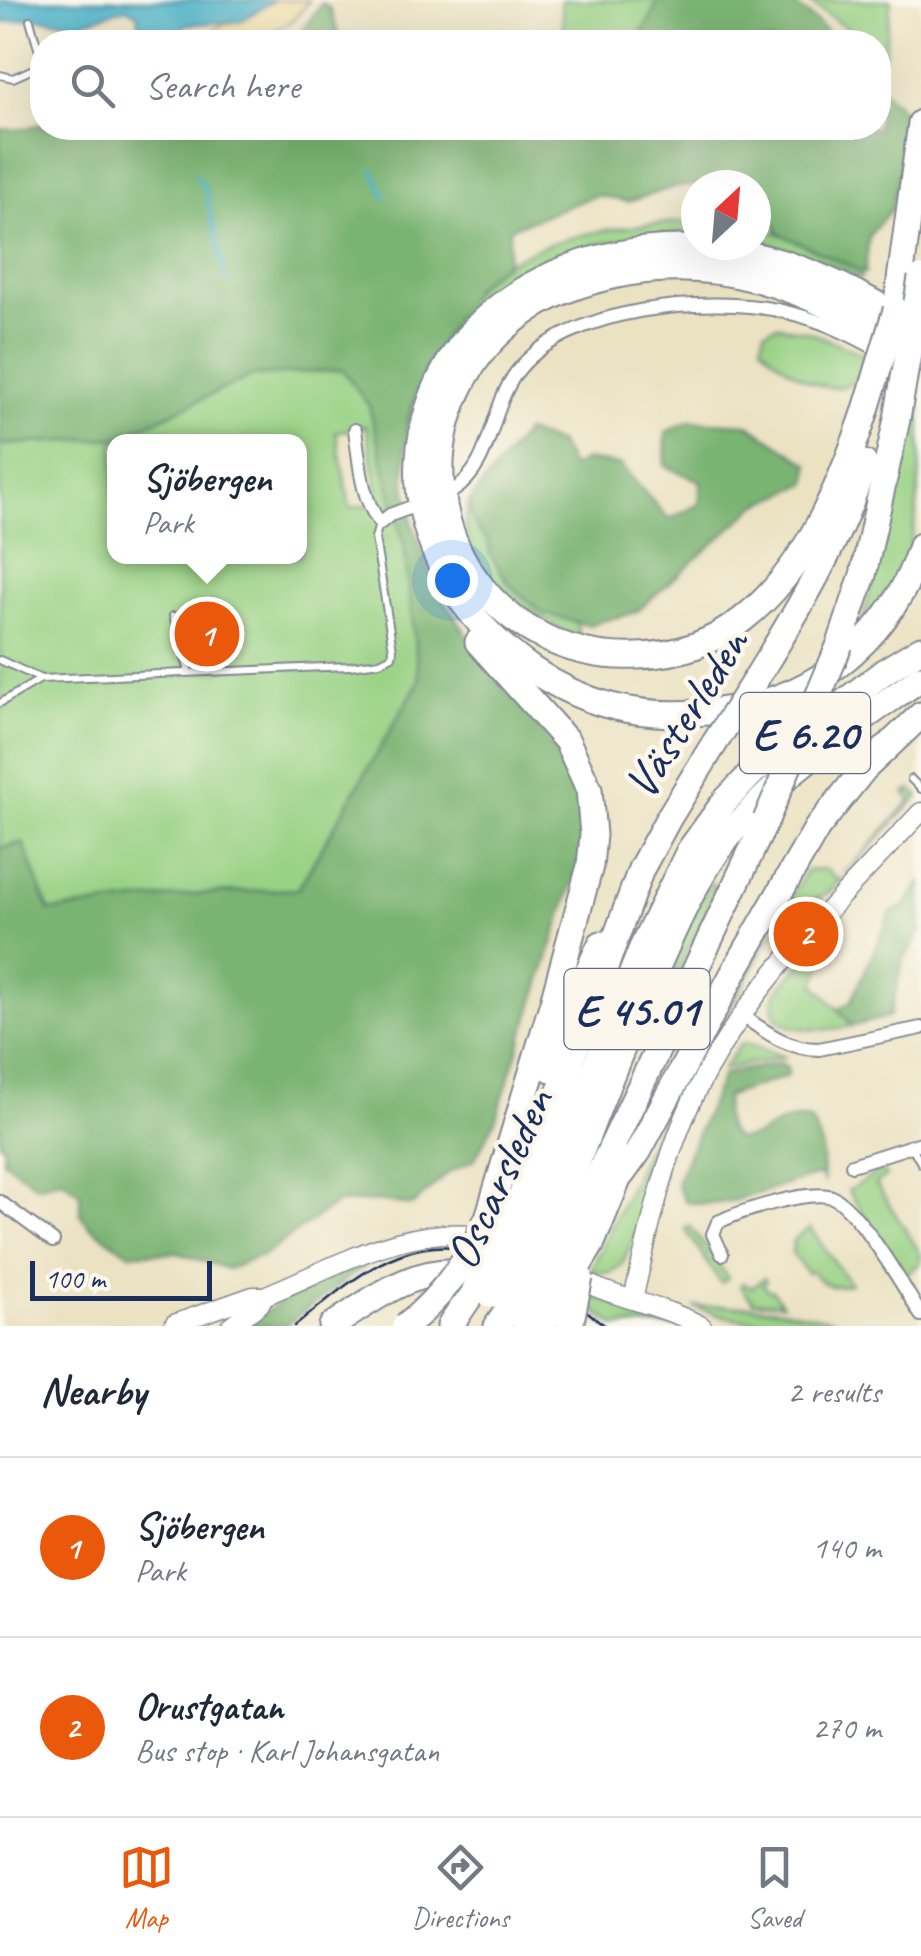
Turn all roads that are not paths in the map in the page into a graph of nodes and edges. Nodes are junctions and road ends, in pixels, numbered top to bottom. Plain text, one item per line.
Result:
1 (30, 20) dead end
2 (33, 30) edge
3 (30, 69) edge
4 (0, 75) edge
5 (921, 123) edge
6 (921, 278) edge
7 (921, 330) edge
8 (920, 367) edge
9 (879, 415) junction
10 (355, 430) dead end
11 (453, 491) dead end
12 (410, 508) dead end
13 (380, 522) junction
14 (921, 546) edge
15 (441, 563) junction
16 (174, 616) dead end
17 (921, 649) edge
18 (0, 660) edge
19 (189, 672) junction
20 (921, 678) edge
21 (40, 679) junction
22 (0, 703) edge
23 (921, 716) edge
24 (911, 779) dead end
25 (921, 789) edge
26 (921, 812) edge
27 (641, 869) junction
28 (724, 909) junction
29 (743, 1016) junction
30 (921, 1028) edge
31 (916, 1144) edge
32 (921, 1163) edge
33 (852, 1165) dead end
34 (622, 1174) junction
35 (0, 1202) edge
36 (488, 1218) junction
37 (553, 1227) junction
38 (53, 1241) dead end
39 (722, 1254) dead end
40 (264, 1296) junction
41 (638, 1302) junction
42 (510, 1312) edge
43 (921, 1314) edge
44 (177, 1325) edge
45 (231, 1326) edge
46 (332, 1326) edge
47 (405, 1326) edge
48 (442, 1326) edge
49 (450, 1326) edge
50 (468, 1326) edge
51 (570, 1326) edge
52 (682, 1326) edge
53 (702, 1326) edge

1 - 2 lane
3 - 4 lane
5 - 9 highway, bridge
6 - 9 highway, Västerleden / E 6.20, bridge
7 - 15 highway
8 - 9 highway
8 - 11 street
9 - 27 highway, Västerleden / E 6.20, bridge
9 - 28 highway, Västerleden / E 6.20, bridge
10 - 13 street
12 - 13 street
13 - 19 lane
14 - 15 highway
15 - 36 highway
16 - 19 lane
17 - 37 highway, Oscarsleden / E 45.01
18 - 21 lane
19 - 21 lane
20 - 37 highway, Oscarsleden / E 45.01
21 - 22 lane
23 - 34 highway
24 - 25 lane
26 - 29 street
27 - 36 highway
27 - 37 highway, Västerleden / E 6.20
28 - 34 highway
28 - 37 highway, E 6.20
29 - 30 street
29 - 41 street
31 - 32 lane
31 - 33 street
34 - 37 highway
35 - 38 street
36 - 47 highway, bridge
37 - 42 highway, bridge
37 - 42 highway, Oscarsleden / E 45.01, bridge
37 - 42 highway, Västerleden / E 6.20, bridge
37 - 51 highway, bridge
39 - 43 street
40 - 41 street
40 - 44 street
40 - 45 street
41 - 52 street
41 - 53 street
42 - 46 highway
42 - 48 lane
42 - 49 highway, Västerleden / E 6.20
42 - 50 highway, Oscarsleden / E 45.01

